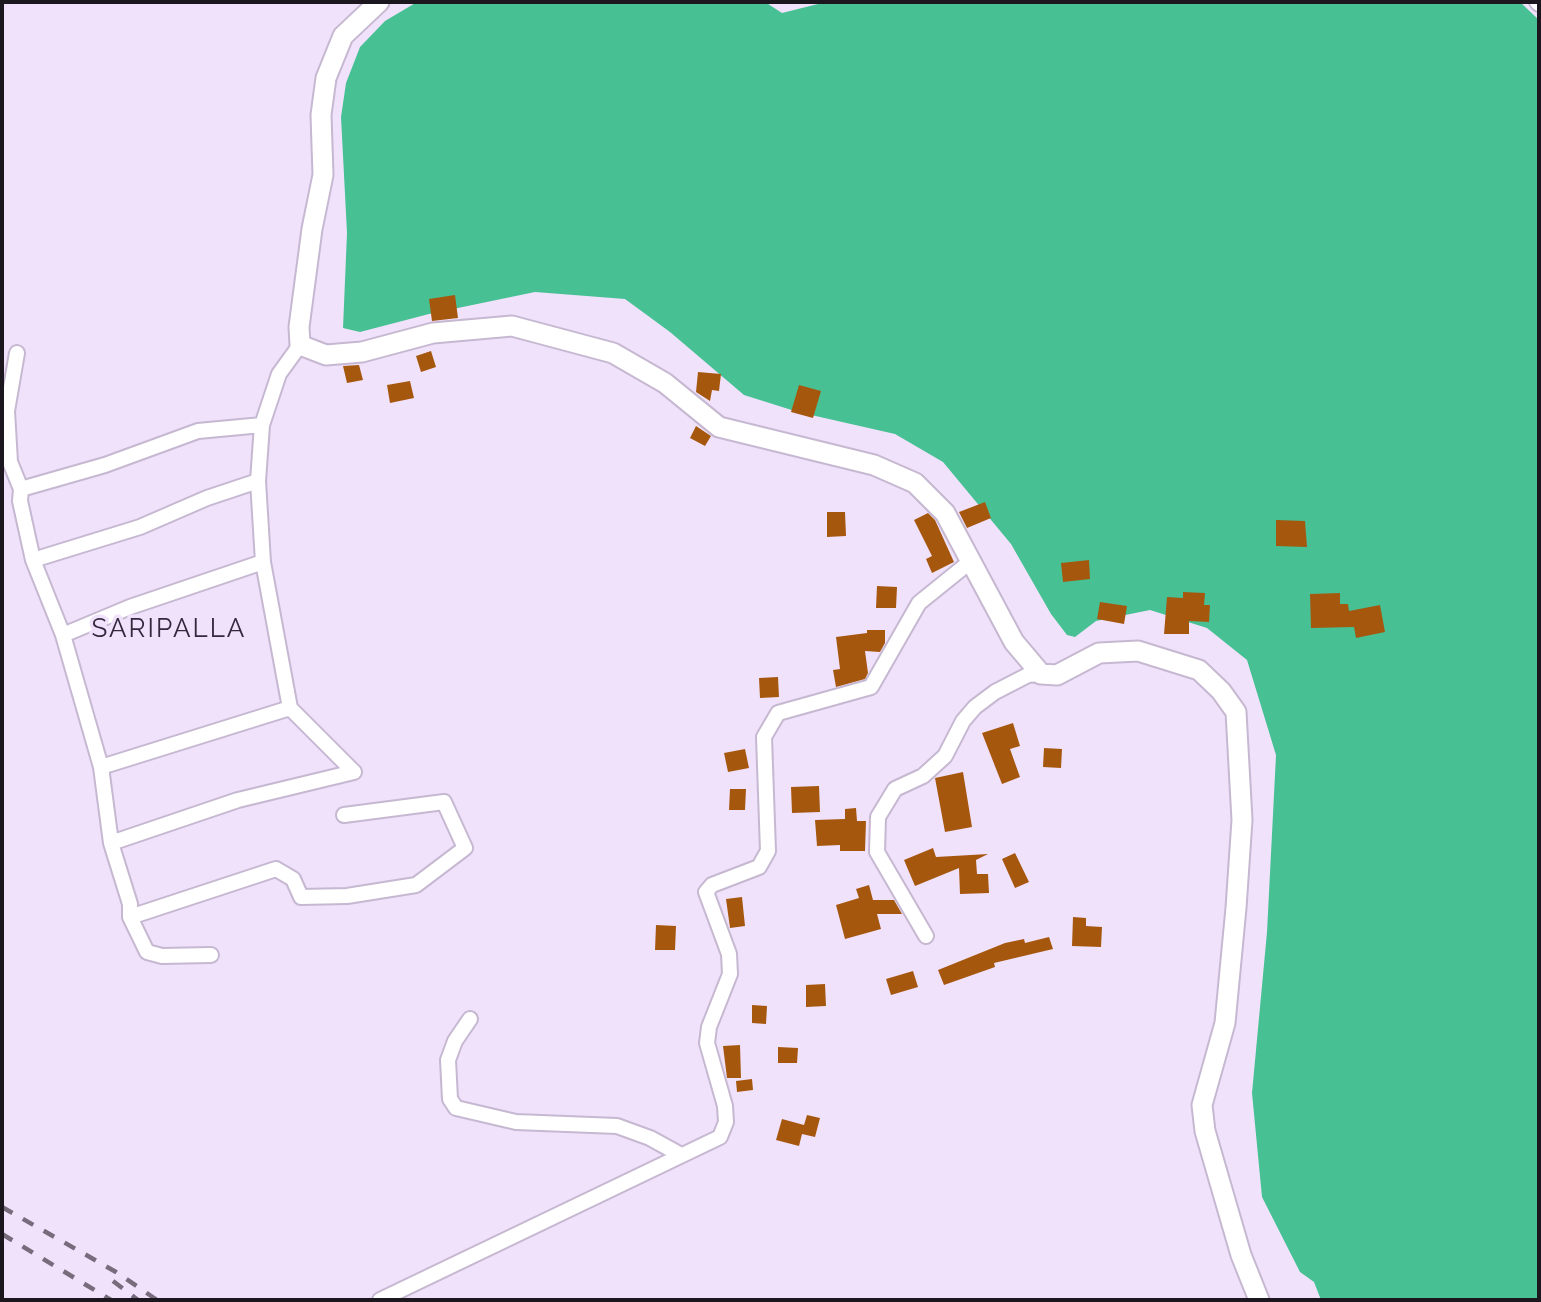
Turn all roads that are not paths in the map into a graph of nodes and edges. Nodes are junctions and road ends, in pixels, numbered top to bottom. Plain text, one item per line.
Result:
1 (379, 2) edge
2 (300, 345) junction
3 (17, 353) dead end
4 (262, 425) junction
5 (258, 481) junction
6 (21, 489) junction
7 (33, 560) junction
8 (971, 561) junction
9 (263, 562) junction
10 (63, 635) junction
11 (1041, 674) junction
12 (290, 708) junction
13 (101, 767) junction
14 (344, 815) dead end
15 (111, 843) junction
16 (130, 917) junction
17 (926, 936) dead end
18 (211, 955) dead end
19 (470, 1019) dead end
20 (681, 1155) junction
21 (380, 1300) edge
22 (1259, 1300) edge

1 - 2 street
2 - 4 street
2 - 8 street
3 - 6 street
4 - 5 street
4 - 6 street
5 - 7 street
5 - 9 street
6 - 7 street
7 - 10 street
8 - 11 street
8 - 20 street
9 - 10 street
9 - 12 street
10 - 13 street
11 - 17 street
11 - 22 street
12 - 13 street
12 - 15 street
13 - 15 street
14 - 16 street
15 - 16 street
16 - 18 street
19 - 20 street
20 - 21 street

